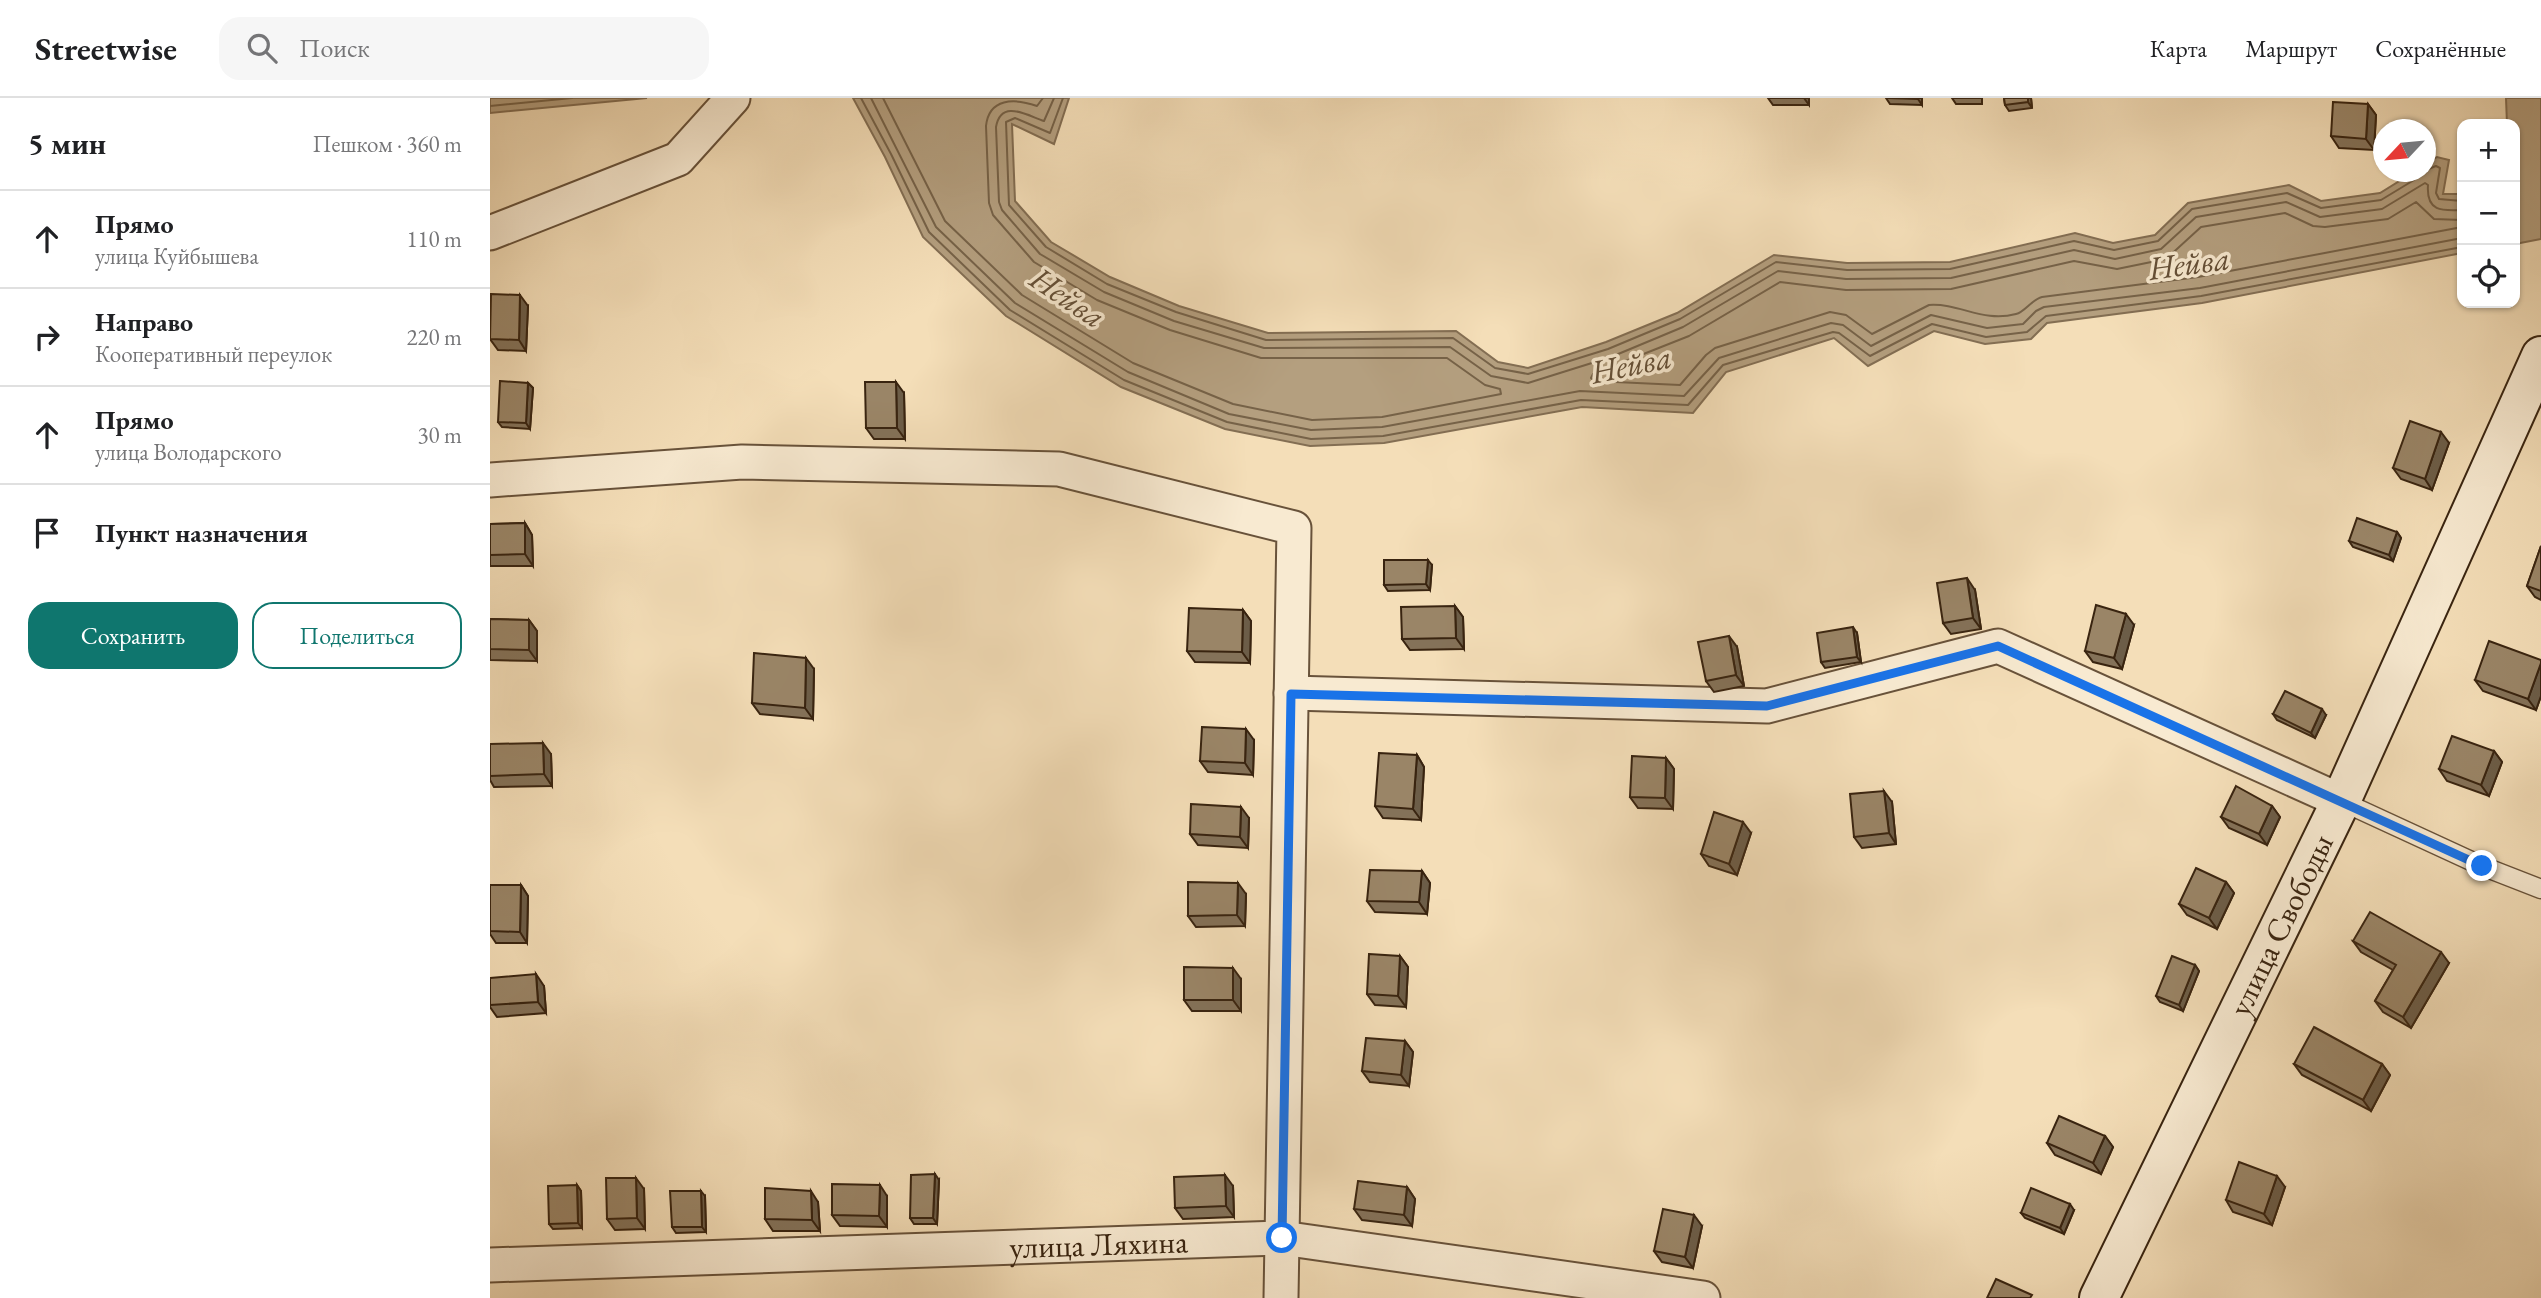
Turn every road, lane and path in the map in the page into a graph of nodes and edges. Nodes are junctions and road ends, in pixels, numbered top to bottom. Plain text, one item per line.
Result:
1 (733, 98) edge
2 (490, 233) edge
3 (2541, 356) edge
4 (490, 481) edge
5 (1291, 694) junction
6 (2341, 801) junction
7 (2541, 889) edge
8 (1282, 1238) junction
9 (490, 1265) edge
10 (1280, 1298) edge
11 (1703, 1298) edge
12 (2099, 1298) edge

1 - 2 street
3 - 6 main road, улица Свободы
4 - 5 street
5 - 6 street
5 - 8 street
6 - 7 lane
6 - 12 main road, улица Свободы
8 - 9 street, улица Ляхина
8 - 10 street
8 - 11 street, улица Ляхина

